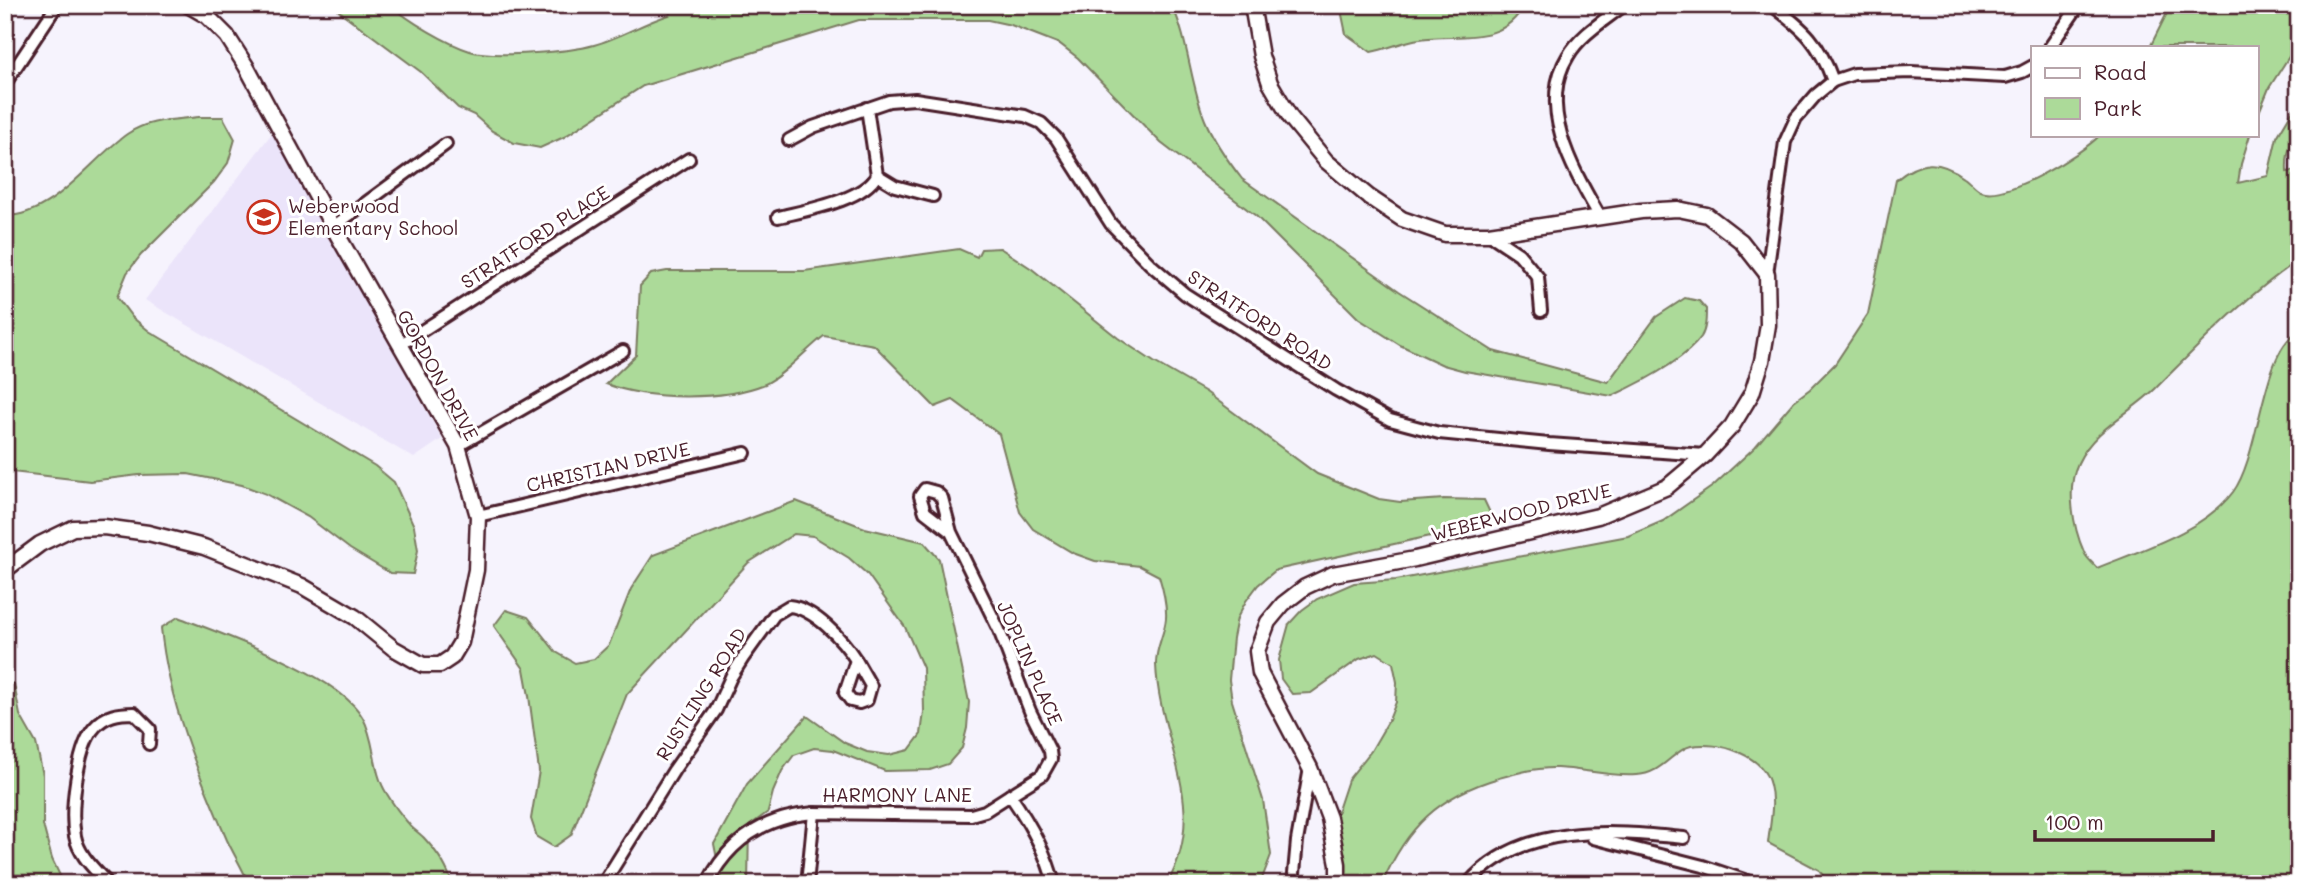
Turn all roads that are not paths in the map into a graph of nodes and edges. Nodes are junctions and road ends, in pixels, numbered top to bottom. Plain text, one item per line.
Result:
1 (57, 5) edge
2 (188, 5) edge
3 (1252, 5) edge
4 (1624, 5) edge
5 (1772, 5) edge
6 (2079, 5) edge
7 (2051, 46) edge
8 (2031, 66) edge
9 (6, 82) edge
10 (1833, 82) junction
11 (867, 108) junction
12 (789, 141) dead end
13 (446, 144) dead end
14 (689, 159) dead end
15 (877, 175) junction
16 (933, 195) dead end
17 (778, 217) dead end
18 (1600, 217) junction
19 (333, 228) junction
20 (1489, 234) junction
21 (1767, 274) junction
22 (1541, 311) dead end
23 (400, 345) junction
24 (623, 351) dead end
25 (458, 446) junction
26 (745, 453) dead end
27 (1705, 455) junction
28 (478, 516) junction
29 (951, 532) dead end
30 (5, 570) edge
31 (856, 660) dead end
32 (149, 744) dead end
33 (1310, 768) junction
34 (1010, 795) junction
35 (814, 813) junction
36 (1580, 836) junction
37 (1684, 838) dead end
38 (108, 884) edge
39 (603, 884) edge
40 (707, 884) edge
41 (807, 884) edge
42 (1054, 884) edge
43 (1293, 884) edge
44 (1338, 884) edge
45 (1468, 884) edge
46 (1756, 884) edge

1 - 9 street
2 - 19 street, GORDON DRIVE
3 - 20 street
4 - 18 street
5 - 10 street
6 - 7 street
8 - 10 street
10 - 21 street
11 - 12 street, STRATFORD ROAD
11 - 15 street
11 - 27 street, STRATFORD ROAD
13 - 19 street
14 - 23 street, STRATFORD PLACE
15 - 16 street
15 - 17 street
18 - 20 street
18 - 21 street
19 - 23 street, GORDON DRIVE
20 - 22 street
21 - 27 street, WEBERWOOD DRIVE
23 - 25 street, GORDON DRIVE
24 - 25 street
25 - 28 street, GORDON DRIVE
26 - 28 street, CHRISTIAN DRIVE
27 - 33 street, WEBERWOOD DRIVE
28 - 30 street, GORDON DRIVE
29 - 34 street, JOPLIN PLACE
31 - 39 street, RUSTLING ROAD
32 - 38 street
33 - 43 street
33 - 44 street, WEBERWOOD DRIVE
34 - 35 street, HARMONY LANE
34 - 42 street
35 - 40 street, HARMONY LANE
35 - 41 street
36 - 37 street
36 - 45 street
36 - 46 street

